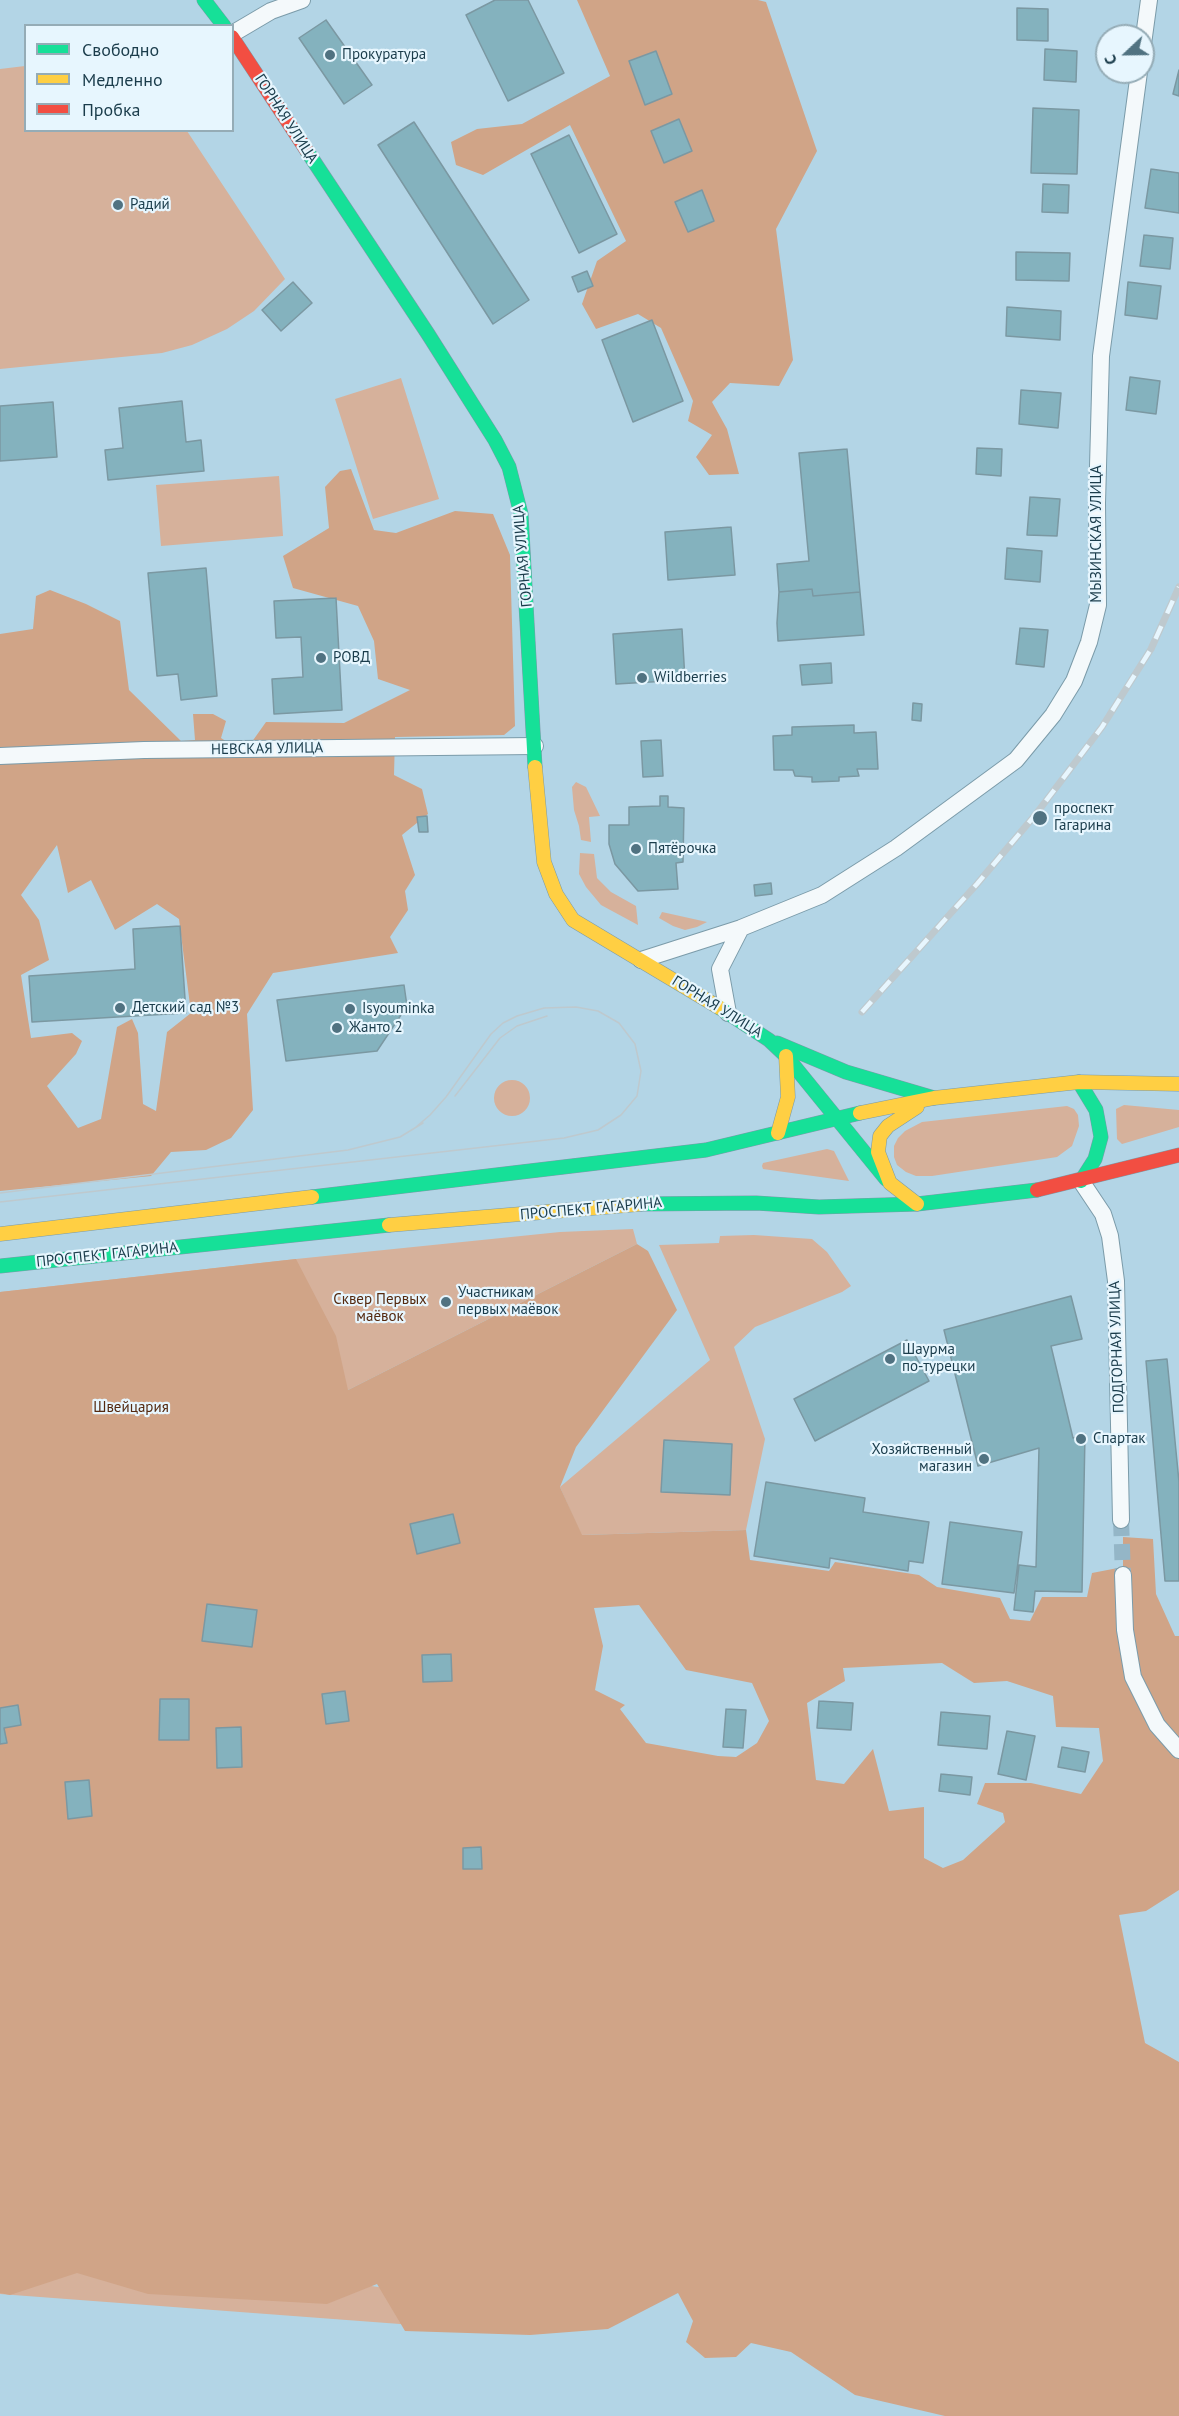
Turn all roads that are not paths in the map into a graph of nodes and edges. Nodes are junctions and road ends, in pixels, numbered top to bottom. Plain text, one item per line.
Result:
1 (204, 0) edge
2 (302, 0) edge
3 (1149, 0) edge
4 (222, 24) edge
5 (1146, 24) edge
6 (234, 35) edge
7 (234, 39) edge
8 (1137, 84) edge
9 (535, 746) junction
10 (0, 756) edge
11 (741, 928) junction
12 (641, 960) junction
13 (728, 1012) junction
14 (769, 1040) junction
15 (786, 1056) junction
16 (1079, 1082) junction
17 (1179, 1084) edge
18 (934, 1098) junction
19 (836, 1118) junction
20 (778, 1133) junction
21 (1179, 1155) edge
22 (1081, 1181) junction
23 (890, 1183) junction
24 (917, 1204) junction
25 (0, 1233) edge
26 (0, 1266) edge
27 (1121, 1520) tunnel mouth
28 (1123, 1575) tunnel mouth
29 (1179, 1750) edge

1 - 4 main road
2 - 6 street
3 - 5 street
7 - 9 main road, ГОРНАЯ УЛИЦА
8 - 11 street, МЫЗИНСКАЯ УЛИЦА
9 - 10 street, НЕВСКАЯ УЛИЦА
9 - 12 main road, ГОРНАЯ УЛИЦА
11 - 12 street, МЫЗИНСКАЯ УЛИЦА
11 - 13 street
12 - 13 main road, ГОРНАЯ УЛИЦА
13 - 14 main road, ГОРНАЯ УЛИЦА
14 - 15 main road, ГОРНАЯ УЛИЦА
14 - 18 main road, ГОРНАЯ УЛИЦА
15 - 19 main road, ГОРНАЯ УЛИЦА
15 - 20 main road
16 - 17 main road
16 - 18 main road
16 - 22 main road
18 - 19 main road
18 - 23 main road
19 - 20 main road
19 - 23 main road, ГОРНАЯ УЛИЦА
20 - 25 main road
21 - 22 main road, ПРОСПЕКТ ГАГАРИНА
22 - 24 main road, ПРОСПЕКТ ГАГАРИНА
22 - 27 street, ПОДГОРНАЯ УЛИЦА
23 - 24 main road, ГОРНАЯ УЛИЦА
24 - 26 main road, ПРОСПЕКТ ГАГАРИНА
28 - 29 street

